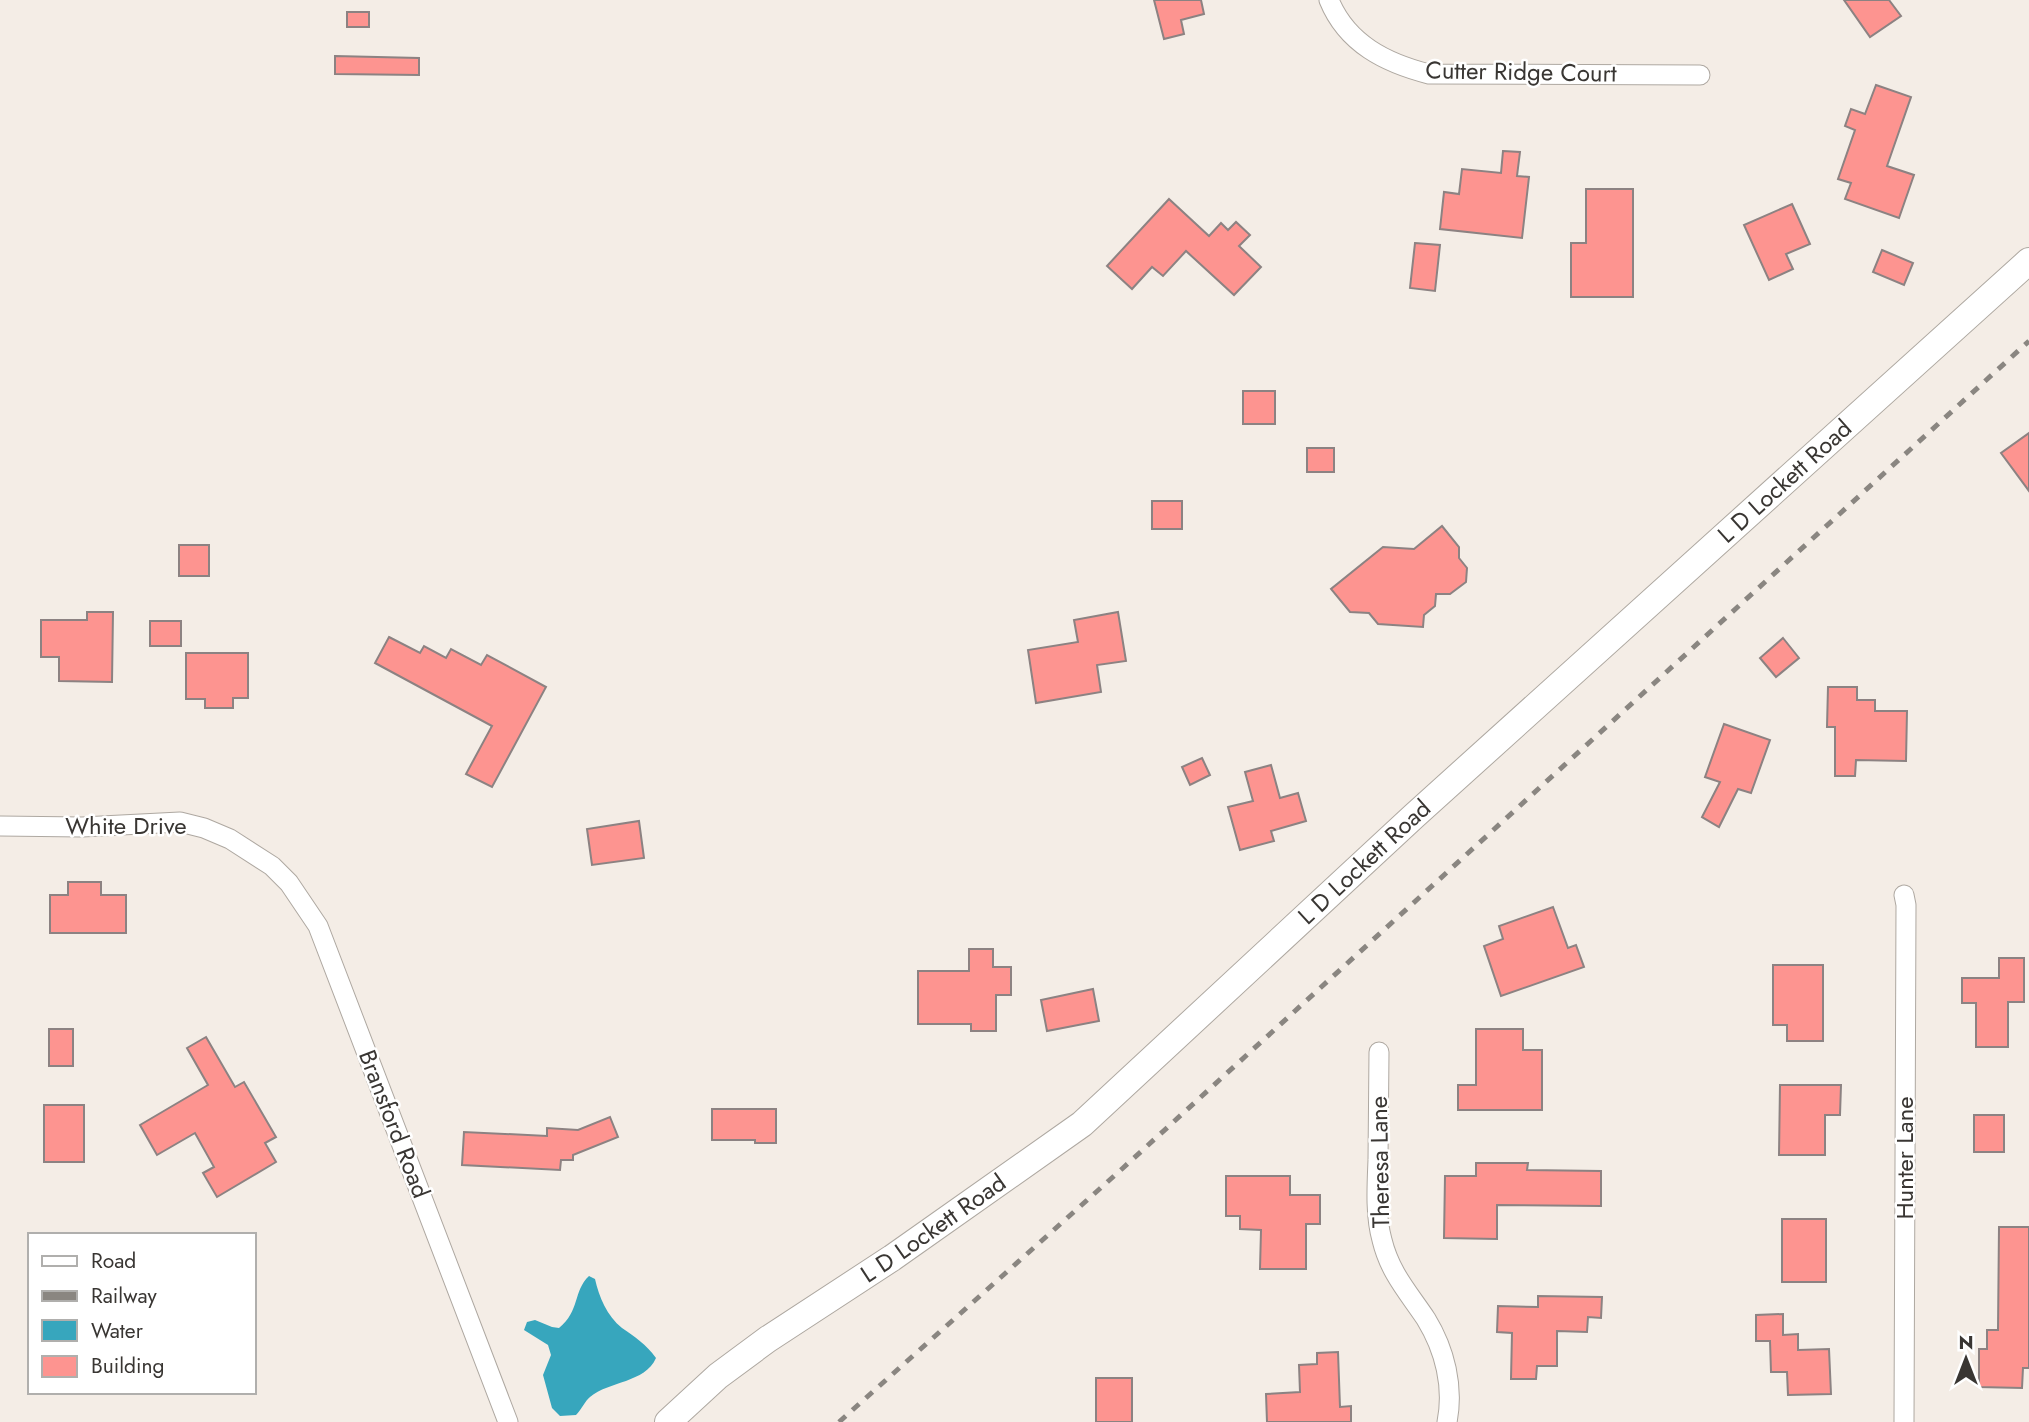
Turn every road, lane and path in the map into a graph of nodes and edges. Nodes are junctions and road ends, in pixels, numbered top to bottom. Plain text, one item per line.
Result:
1 (1329, 0) edge
2 (1700, 75) dead end
3 (2029, 261) edge
4 (0, 825) edge
5 (246, 849) joint
6 (1905, 895) dead end
7 (1380, 1052) dead end
8 (508, 1422) edge
9 (668, 1422) edge
10 (1447, 1422) edge
11 (1904, 1422) edge

1 - 2 street, Cutter Ridge Court
3 - 9 main road, L D Lockett Road
4 - 5 street, White Drive
5 - 8 street, Bransford Road
6 - 11 street, Hunter Lane
7 - 10 street, Theresa Lane

